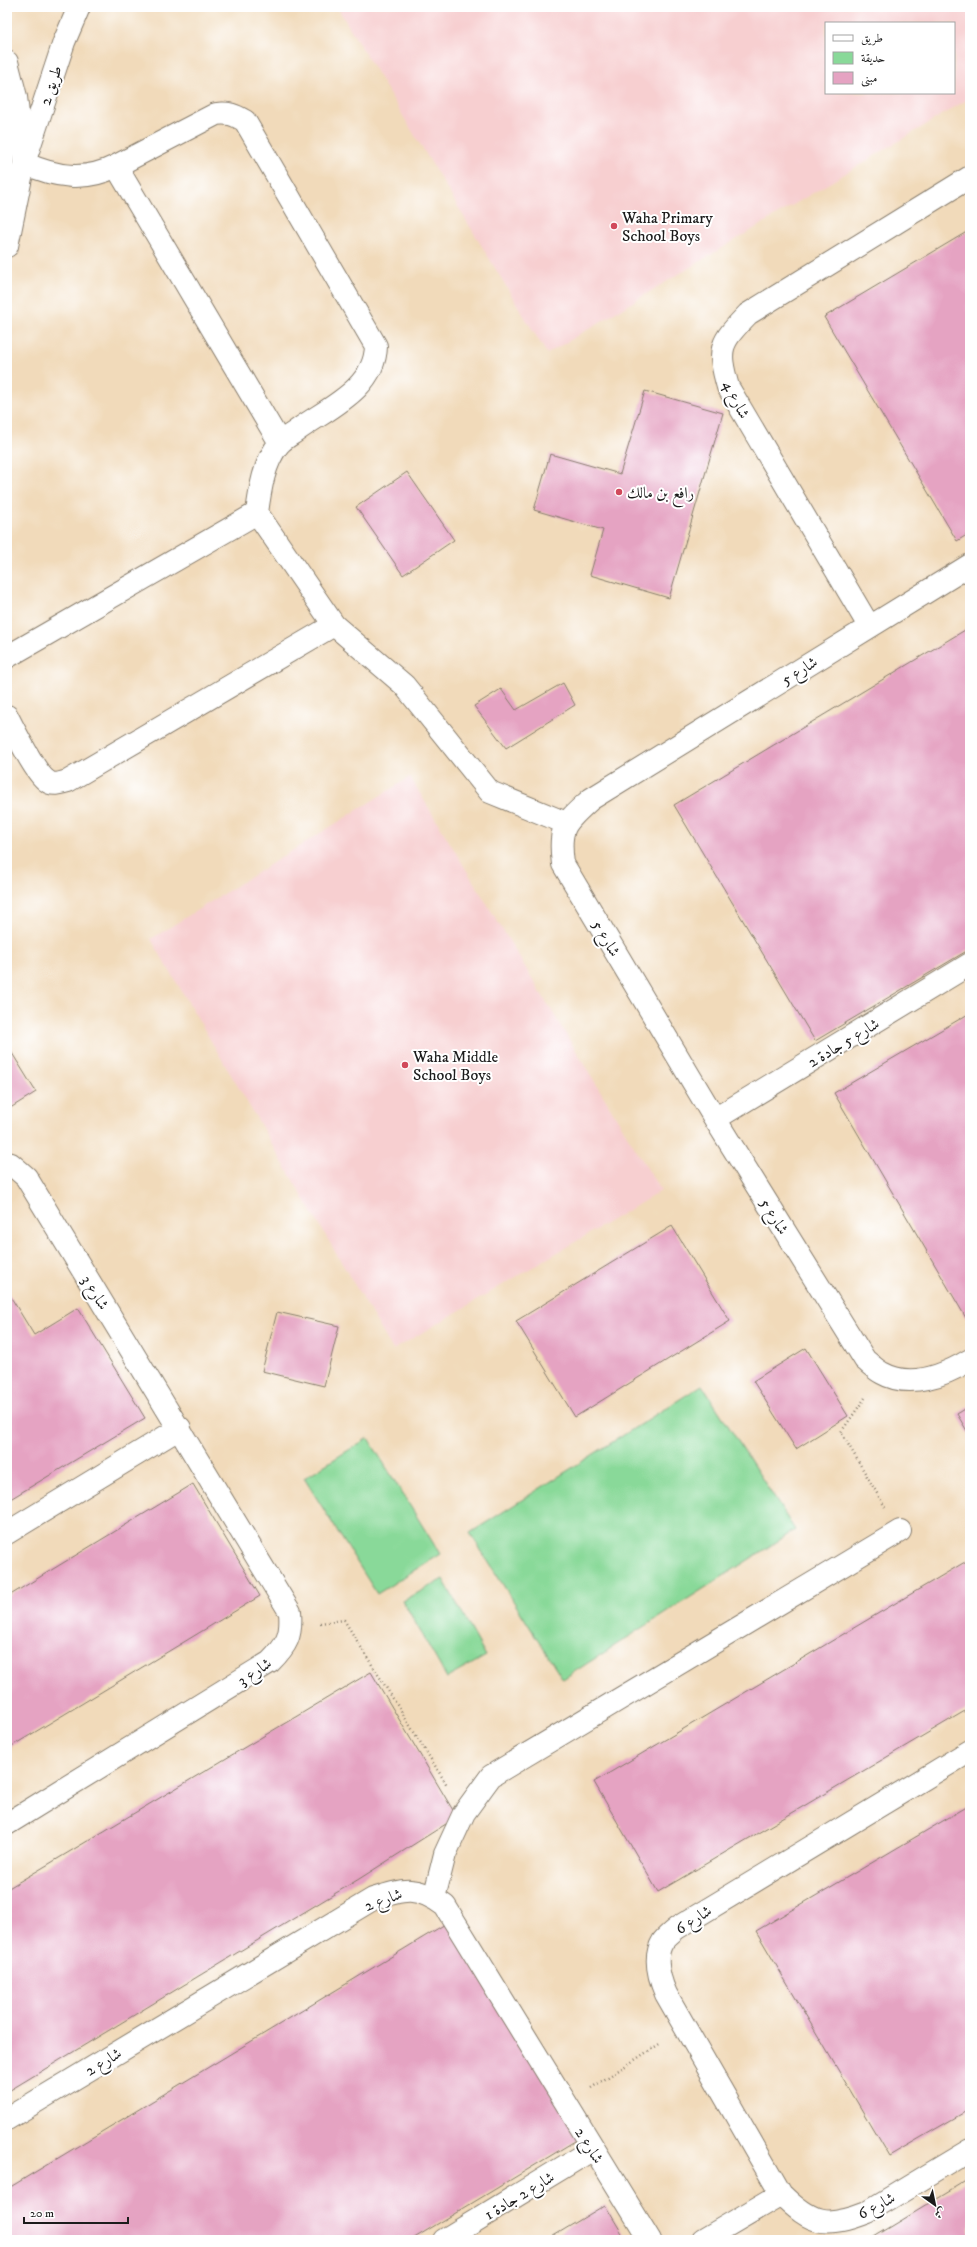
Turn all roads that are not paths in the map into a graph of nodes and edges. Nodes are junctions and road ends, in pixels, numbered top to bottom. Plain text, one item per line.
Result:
1 (79, 7) edge
2 (7, 62) edge
3 (24, 163) junction
4 (116, 166) junction
5 (970, 177) edge
6 (7, 246) edge
7 (280, 443) junction
8 (257, 513) junction
9 (970, 565) edge
10 (334, 625) junction
11 (869, 626) junction
12 (7, 657) edge
13 (7, 716) edge
14 (566, 823) junction
15 (970, 964) edge
16 (716, 1119) junction
17 (7, 1163) edge
18 (970, 1360) edge
19 (180, 1428) junction
20 (900, 1531) road end
21 (7, 1533) edge
22 (970, 1751) edge
23 (7, 1824) edge
24 (434, 1898) junction
25 (7, 2119) edge
26 (593, 2149) junction
27 (970, 2150) edge
28 (782, 2194) junction
29 (444, 2240) edge
30 (650, 2240) edge
31 (703, 2240) edge

1 - 3 street, طريق 2
2 - 3 street, طريق 2
3 - 4 street
3 - 6 street, طريق 2
4 - 7 street
4 - 7 street
5 - 11 street, شارع 4
7 - 8 street
8 - 10 street
8 - 12 street
9 - 11 street, شارع 5
10 - 13 street
10 - 14 street
11 - 14 street, شارع 5
14 - 16 street, شارع 5
15 - 16 street, شارع 5 جادة 2
16 - 18 street, شارع 5
17 - 19 street, شارع 3
19 - 21 street
19 - 23 street, شارع 3
20 - 24 street
22 - 28 street, شارع 6
24 - 25 street, شارع 2
24 - 26 street, شارع 2
26 - 29 street, شارع 2 جادة 1
26 - 30 street, شارع 2
27 - 28 street, شارع 6
28 - 31 street

